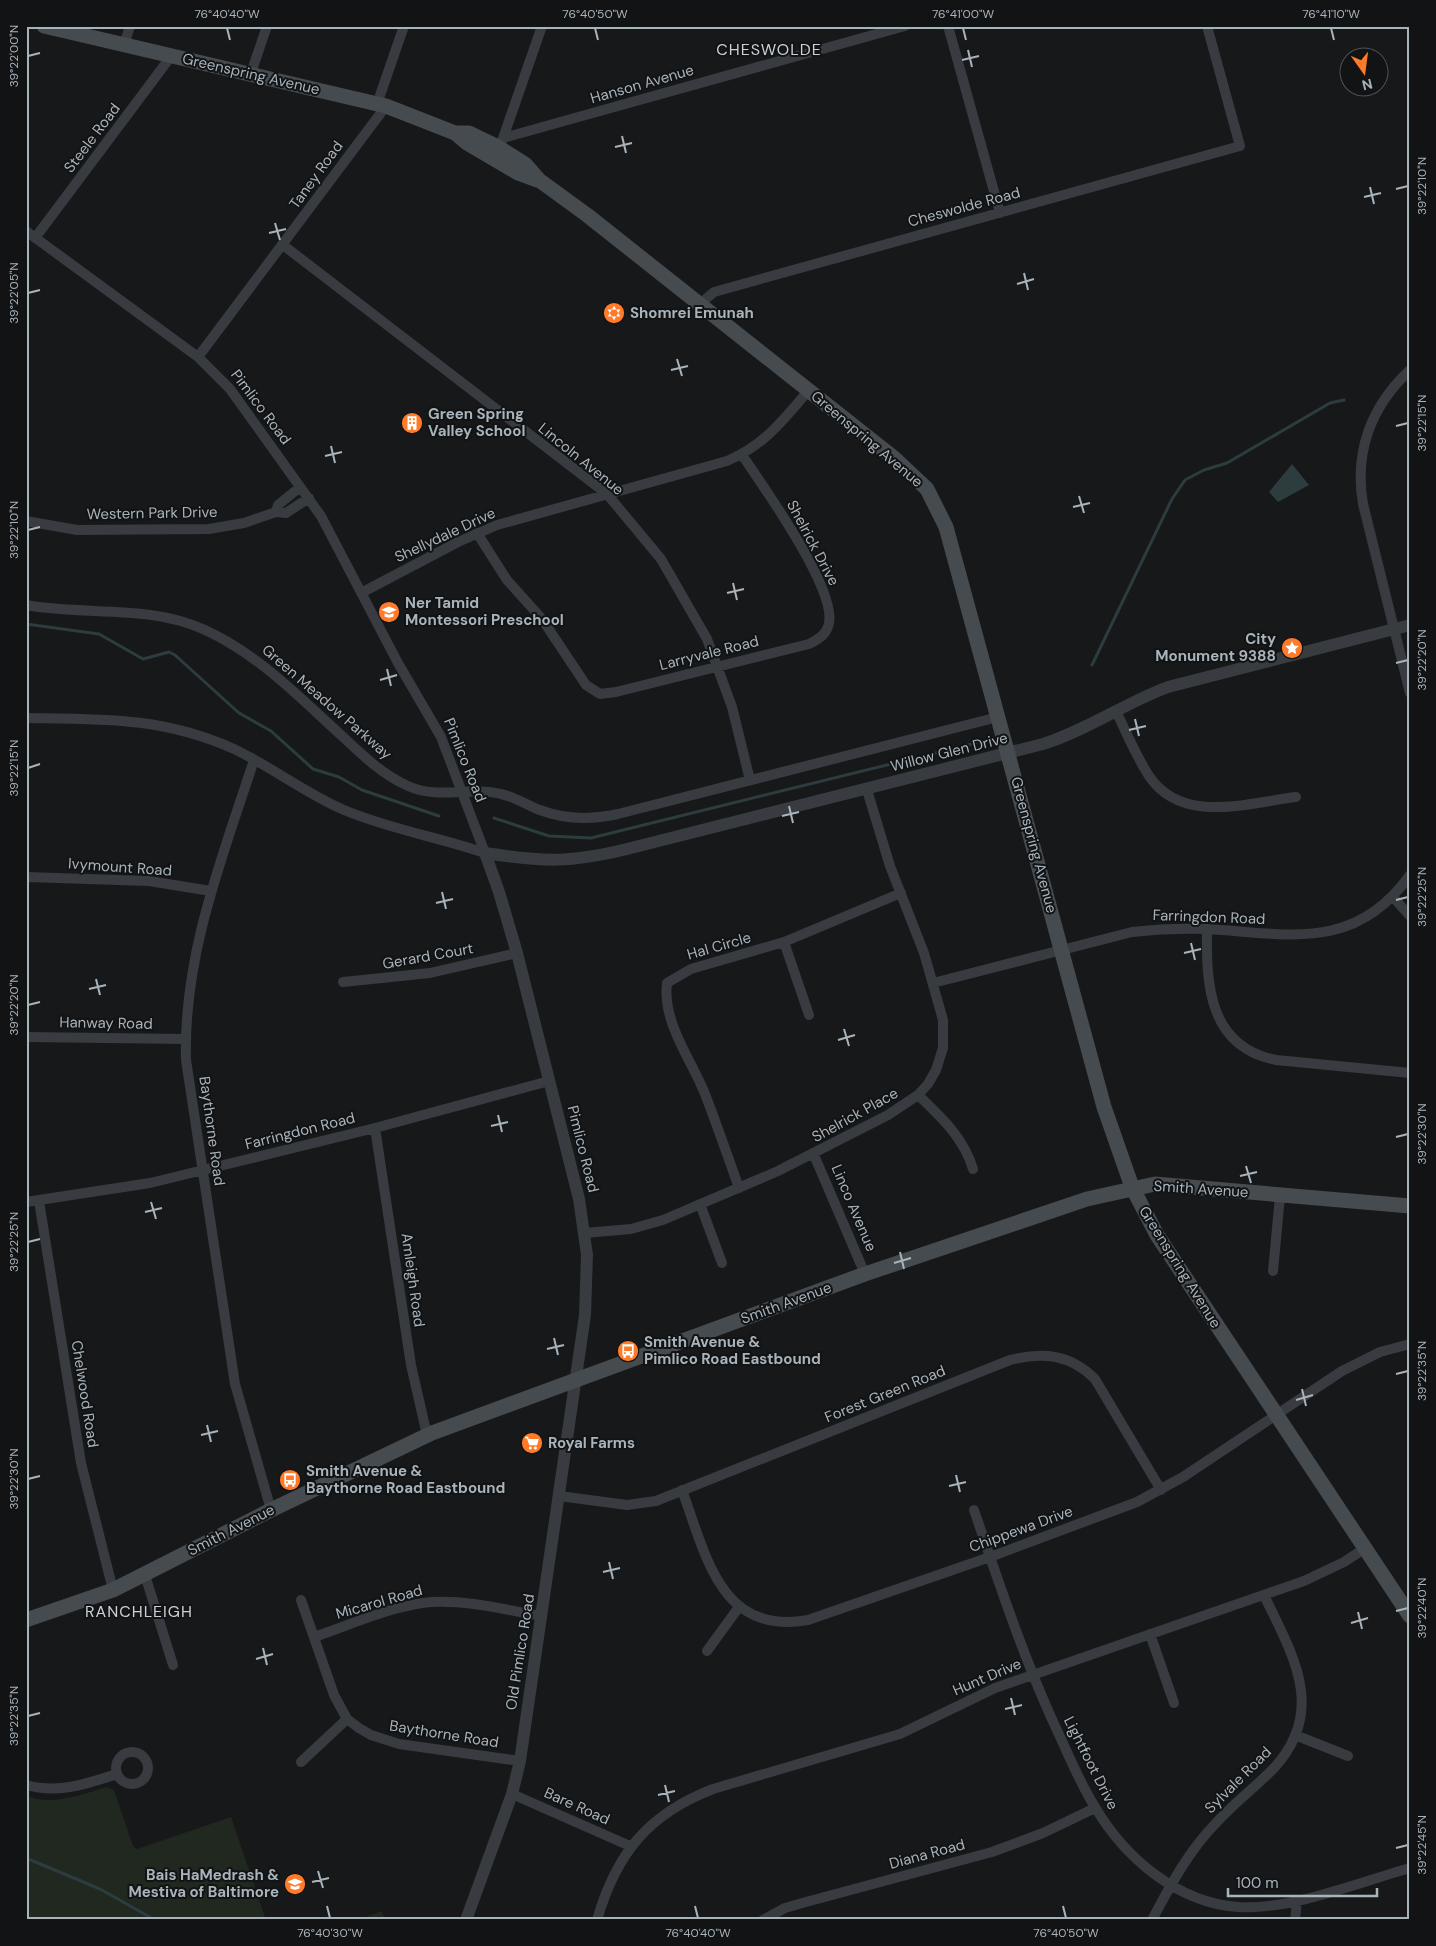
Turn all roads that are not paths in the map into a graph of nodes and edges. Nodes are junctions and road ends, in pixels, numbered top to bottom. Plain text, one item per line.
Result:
1 (44, 26) edge
2 (130, 26) edge
3 (267, 26) edge
4 (404, 26) edge
5 (542, 26) edge
6 (905, 26) edge
7 (948, 26) edge
8 (1207, 26) edge
9 (124, 45) junction
10 (172, 55) junction
11 (251, 73) junction
12 (382, 105) junction
13 (498, 147) junction
14 (1000, 213) junction
15 (26, 231) edge
16 (35, 238) junction
17 (283, 245) junction
18 (700, 304) junction
19 (198, 357) junction
20 (1410, 370) edge
21 (809, 390) junction
22 (742, 455) junction
23 (300, 487) junction
24 (607, 494) junction
25 (309, 498) junction
26 (276, 512) junction
27 (26, 521) edge
28 (477, 533) junction
29 (361, 593) junction
30 (26, 605) edge
31 (1410, 625) edge
32 (1394, 629) junction
33 (809, 644) joint
34 (718, 666) junction
35 (1410, 693) edge
36 (1116, 711) junction
37 (998, 717) junction
38 (26, 718) edge
39 (1008, 754) junction
40 (254, 760) junction
41 (750, 780) junction
42 (866, 790) junction
43 (462, 793) junction
44 (1296, 797) dead end
45 (485, 853) junction
46 (1410, 875) edge
47 (26, 877) edge
48 (211, 891) junction
49 (901, 893) junction
50 (1393, 896) junction
51 (1410, 916) edge
52 (1207, 929) junction
53 (784, 942) junction
54 (1062, 949) junction
55 (517, 953) junction
56 (343, 982) dead end
57 (933, 984) junction
58 (809, 1015) dead end
59 (26, 1037) edge
60 (185, 1039) junction
61 (1410, 1074) edge
62 (549, 1081) junction
63 (918, 1095) junction
64 (375, 1128) junction
65 (814, 1155) junction
66 (973, 1169) dead end
67 (202, 1171) junction
68 (1132, 1187) junction
69 (739, 1188) junction
70 (1280, 1196) junction
71 (39, 1201) junction
72 (26, 1202) edge
73 (700, 1204) junction
74 (1410, 1206) edge
75 (585, 1234) junction
76 (722, 1263) dead end
77 (1273, 1271) dead end
78 (865, 1274) junction
79 (1410, 1344) edge
80 (574, 1381) junction
81 (1275, 1414) junction
82 (427, 1435) junction
83 (682, 1490) junction
84 (1161, 1490) junction
85 (559, 1496) junction
86 (271, 1510) junction
87 (974, 1510) dead end
88 (1364, 1549) junction
89 (990, 1557) junction
90 (145, 1575) junction
91 (114, 1590) junction
92 (1264, 1595) junction
93 (301, 1600) dead end
94 (739, 1607) junction
95 (542, 1616) junction
96 (1410, 1616) edge
97 (26, 1620) edge
98 (1150, 1634) junction
99 (314, 1636) junction
100 (707, 1651) dead end
101 (173, 1665) dead end
102 (1032, 1674) junction
103 (1174, 1703) dead end
104 (347, 1719) junction
105 (1295, 1735) junction
106 (1348, 1756) dead end
107 (520, 1761) junction
108 (301, 1762) dead end
109 (117, 1774) dead end
110 (26, 1785) edge
111 (512, 1794) junction
112 (1095, 1808) junction
113 (630, 1846) junction
114 (1410, 1868) edge
115 (1171, 1885) junction
116 (1296, 1901) junction
117 (466, 1920) edge
118 (597, 1920) edge
119 (763, 1920) edge
120 (1152, 1920) edge
121 (1295, 1920) edge

1 - 9 main road, Greenspring Avenue
2 - 9 street
3 - 11 street
4 - 12 street, Taney Road
5 - 13 street
6 - 13 street, Hanson Avenue
7 - 14 street
8 - 14 street, Cheswolde Road
9 - 10 main road, Greenspring Avenue
10 - 11 main road, Greenspring Avenue
10 - 16 street, Steele Road
11 - 12 main road, Greenspring Avenue
12 - 13 main road, Greenspring Avenue
12 - 17 street, Taney Road
13 - 18 main road, Greenspring Avenue
14 - 18 street, Cheswolde Road
15 - 16 street, Pimlico Road
16 - 19 street, Pimlico Road
17 - 19 street, Taney Road
17 - 24 street, Lincoln Avenue
18 - 21 main road, Greenspring Avenue
19 - 23 street, Pimlico Road
20 - 32 street
21 - 22 street, Shellydale Drive
21 - 37 main road, Greenspring Avenue
22 - 24 street, Shellydale Drive
22 - 33 street, Shelrick Drive
23 - 25 street, Pimlico Road
23 - 26 street, Western Park Drive
24 - 28 street, Shellydale Drive
24 - 34 street, Lincoln Avenue
25 - 26 street, Western Park Drive
25 - 29 street, Pimlico Road
26 - 27 street, Western Park Drive
28 - 29 street, Shellydale Drive
28 - 34 street, Larryvale Road
29 - 43 street, Pimlico Road
30 - 43 street, Green Meadow Parkway
31 - 32 street, Willow Glen Drive
32 - 35 street
32 - 36 street, Willow Glen Drive
33 - 34 street, Larryvale Road
34 - 41 street, Lincoln Avenue
36 - 39 street, Willow Glen Drive
36 - 44 street
37 - 39 main road, Greenspring Avenue
37 - 41 street, Willow Glen Drive
38 - 40 street
39 - 42 street, Willow Glen Drive
39 - 54 main road, Greenspring Avenue
40 - 45 street
40 - 48 street, Baythorne Road
41 - 43 street, Willow Glen Drive
42 - 45 street, Willow Glen Drive
42 - 49 street, Shelrick Place
43 - 45 street, Pimlico Road
45 - 55 street, Pimlico Road
46 - 50 street, Farringdon Road
47 - 48 street, Ivymount Road
48 - 60 street, Baythorne Road
49 - 53 street, Hal Circle
49 - 57 street, Shelrick Place
50 - 51 street
50 - 52 street, Farringdon Road
52 - 54 street, Farringdon Road
52 - 61 street
53 - 58 street
53 - 69 street, Hal Circle
54 - 57 street, Farringdon Road
54 - 68 main road, Greenspring Avenue
55 - 56 street, Gerard Court
55 - 62 street, Pimlico Road
57 - 63 street, Shelrick Place
59 - 60 street, Hanway Road
60 - 67 street, Baythorne Road
62 - 64 street, Farringdon Road
62 - 75 street, Pimlico Road
63 - 65 street, Shelrick Place
63 - 66 street
64 - 67 street, Farringdon Road
64 - 82 street, Amleigh Road
65 - 69 street, Shelrick Place
65 - 78 street, Linco Avenue
67 - 71 street, Farringdon Road
67 - 86 street, Baythorne Road
68 - 70 main road, Smith Avenue
68 - 78 main road, Smith Avenue
68 - 81 main road, Greenspring Avenue
69 - 73 street, Shelrick Place
70 - 74 main road, Smith Avenue
70 - 77 street
71 - 72 street, Farringdon Road
71 - 91 street, Chelwood Road
73 - 75 street, Shelrick Place
73 - 76 street
75 - 80 street, Pimlico Road
78 - 80 main road, Smith Avenue
79 - 81 street, Chippewa Drive
80 - 82 main road, Smith Avenue
80 - 85 street, Old Pimlico Road
81 - 84 street, Chippewa Drive
81 - 88 main road, Greenspring Avenue
82 - 86 main road, Smith Avenue
83 - 84 street, Forest Green Road
83 - 85 street, Forest Green Road
83 - 94 street, Chippewa Drive
84 - 89 street, Chippewa Drive
85 - 95 street, Old Pimlico Road
86 - 90 main road, Smith Avenue
87 - 89 street, Lightfoot Drive
88 - 92 street, Hunt Drive
88 - 96 main road, Greenspring Avenue
89 - 94 street, Chippewa Drive
89 - 102 street, Lightfoot Drive
90 - 91 main road, Smith Avenue
90 - 101 street
91 - 97 main road, Smith Avenue
92 - 98 street, Hunt Drive
92 - 105 street, Sylvale Road
93 - 99 street, Baythorne Road
94 - 100 street
95 - 99 street, Micarol Road
95 - 107 street, Old Pimlico Road
98 - 102 street, Hunt Drive
98 - 103 street
99 - 104 street, Baythorne Road
102 - 112 street, Lightfoot Drive
102 - 113 street, Hunt Drive
104 - 107 street, Baythorne Road
104 - 108 street
105 - 106 street
105 - 115 street, Sylvale Road
107 - 111 street, Old Pimlico Road
109 - 110 street
111 - 113 street, Bare Road
111 - 117 street, Old Pimlico Road
112 - 115 street, Lightfoot Drive
112 - 119 street, Diana Road
113 - 118 street, Hunt Drive
114 - 116 street, Lightfoot Drive
115 - 116 street, Lightfoot Drive
115 - 120 street, Sylvale Road
116 - 121 street

